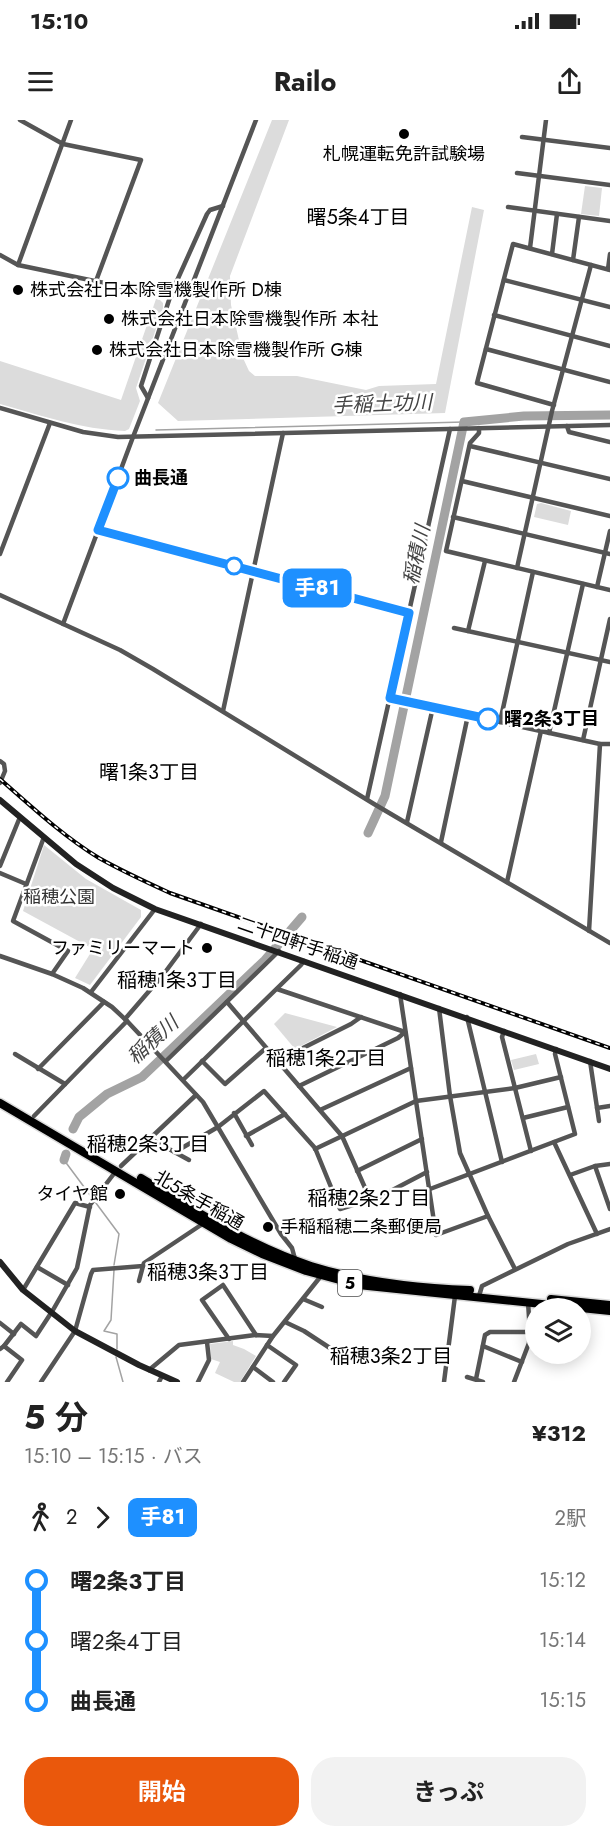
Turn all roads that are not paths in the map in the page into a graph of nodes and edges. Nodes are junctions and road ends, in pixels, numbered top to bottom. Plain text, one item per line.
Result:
1 (20, 120) edge
2 (71, 120) edge
3 (256, 120) edge
4 (546, 120) edge
5 (522, 137) dead end
6 (543, 140) junction
7 (63, 144) junction
8 (610, 148) edge
9 (516, 173) dead end
10 (539, 176) junction
11 (610, 185) edge
12 (223, 206) junction
13 (508, 207) dead end
14 (534, 211) junction
15 (557, 214) junction
16 (579, 217) junction
17 (610, 221) edge
18 (530, 248) junction
19 (552, 254) junction
20 (610, 254) edge
21 (0, 255) edge
22 (573, 260) junction
23 (18, 265) junction
24 (591, 265) junction
25 (609, 269) edge
26 (504, 280) junction
27 (96, 281) junction
28 (171, 297) junction
29 (582, 300) junction
30 (610, 307) edge
31 (494, 315) junction
32 (573, 336) junction
33 (610, 346) edge
34 (486, 350) junction
35 (563, 370) junction
36 (610, 382) edge
37 (148, 398) junction
38 (554, 405) junction
39 (0, 408) edge
40 (50, 423) junction
41 (550, 424) junction
42 (610, 425) edge
43 (567, 426) junction
44 (479, 428) junction
45 (450, 429) junction
46 (283, 433) junction
47 (133, 437) junction
48 (610, 442) edge
49 (470, 446) junction
50 (542, 463) junction
51 (610, 479) edge
52 (462, 482) junction
53 (534, 498) junction
54 (610, 516) edge
55 (453, 517) junction
56 (98, 530) junction
57 (610, 531) edge
58 (525, 534) junction
59 (607, 553) edge
60 (0, 554) edge
61 (485, 561) junction
62 (517, 568) junction
63 (253, 571) junction
64 (533, 572) junction
65 (583, 584) junction
66 (597, 587) junction
67 (610, 590) edge
68 (0, 595) edge
69 (409, 613) junction
70 (610, 619) edge
71 (63, 624) junction
72 (454, 628) dead end
73 (468, 631) junction
74 (518, 642) junction
75 (567, 653) junction
76 (601, 660) junction
77 (610, 662) edge
78 (390, 698) junction
79 (433, 707) junction
80 (223, 711) junction
81 (468, 715) junction
82 (500, 722) junction
83 (540, 731) junction
84 (549, 733) junction
85 (583, 740) junction
86 (600, 744) junction
87 (610, 744) edge
88 (0, 761) edge
89 (0, 783) edge
90 (367, 799) junction
91 (0, 800) edge
92 (20, 817) junction
93 (407, 822) junction
94 (44, 837) junction
95 (441, 842) junction
96 (0, 866) edge
97 (0, 873) edge
98 (507, 882) junction
99 (26, 884) junction
100 (155, 909) junction
101 (201, 924) junction
102 (589, 931) junction
103 (610, 943) edge
104 (278, 951) junction
105 (0, 956) edge
106 (304, 961) junction
107 (52, 974) junction
108 (277, 989) junction
109 (91, 992) junction
110 (400, 994) junction
111 (104, 1002) junction
112 (227, 1002) junction
113 (439, 1008) junction
114 (361, 1017) junction
115 (467, 1017) junction
116 (126, 1020) junction
117 (243, 1022) junction
118 (504, 1030) junction
119 (405, 1032) junction
120 (266, 1048) junction
121 (556, 1049) junction
122 (15, 1054) dead end
123 (165, 1061) junction
124 (202, 1061) junction
125 (277, 1061) junction
126 (590, 1061) junction
127 (411, 1068) junction
128 (38, 1069) junction
129 (610, 1069) edge
130 (561, 1077) junction
131 (183, 1080) junction
132 (65, 1084) junction
133 (299, 1086) junction
134 (515, 1088) junction
135 (484, 1092) junction
136 (196, 1095) junction
137 (450, 1096) junction
138 (0, 1097) edge
139 (416, 1101) junction
140 (0, 1103) edge
141 (610, 1106) edge
142 (568, 1107) junction
143 (597, 1108) junction
144 (320, 1110) junction
145 (234, 1113) junction
146 (285, 1114) junction
147 (34, 1116) junction
148 (523, 1118) junction
149 (599, 1121) dead end
150 (218, 1127) junction
151 (246, 1136) junction
152 (342, 1136) junction
153 (149, 1138) junction
154 (422, 1139) junction
155 (554, 1142) junction
156 (252, 1145) dead end
157 (315, 1149) junction
158 (531, 1151) junction
159 (175, 1152) junction
160 (189, 1160) dead end
161 (502, 1162) junction
162 (610, 1164) edge
163 (595, 1166) junction
164 (119, 1168) junction
165 (357, 1171) junction
166 (427, 1172) junction
167 (470, 1175) junction
168 (570, 1175) junction
169 (430, 1189) junction
170 (370, 1199) junction
171 (90, 1206) junction
172 (610, 1209) edge
173 (488, 1216) junction
174 (206, 1220) junction
175 (610, 1229) edge
176 (597, 1234) junction
177 (295, 1259) junction
178 (0, 1262) edge
179 (143, 1266) junction
180 (37, 1267) junction
181 (515, 1269) junction
182 (321, 1276) junction
183 (139, 1281) dead end
184 (68, 1285) junction
185 (23, 1290) junction
186 (480, 1294) junction
187 (455, 1296) junction
188 (303, 1299) junction
189 (525, 1302) edge
190 (610, 1305) edge
191 (322, 1307) dead end
192 (591, 1309) edge
193 (610, 1311) edge
194 (52, 1313) junction
195 (0, 1323) edge
196 (285, 1323) junction
197 (75, 1330) junction
198 (525, 1332) edge
199 (14, 1334) junction
200 (256, 1335) junction
201 (273, 1336) junction
202 (229, 1339) junction
203 (207, 1342) junction
204 (267, 1345) junction
205 (483, 1346) junction
206 (2, 1348) edge
207 (525, 1354) edge
208 (522, 1362) junction
209 (365, 1363) dead end
210 (253, 1367) junction
211 (150, 1370) junction
212 (467, 1377) dead end
213 (160, 1379) edge
214 (476, 1379) junction
215 (6, 1382) edge
216 (41, 1382) edge
217 (177, 1382) edge
218 (198, 1382) edge
219 (243, 1382) edge
220 (273, 1382) edge
221 (284, 1382) edge
222 (444, 1382) edge
223 (483, 1382) edge
224 (514, 1382) edge

1 - 7 street
2 - 7 street
3 - 12 street
4 - 6 street
5 - 6 street
6 - 8 street
6 - 10 street
7 - 23 street
7 - 27 street
9 - 10 street
10 - 11 street
10 - 14 street
12 - 28 street
12 - 37 street
13 - 14 street
14 - 15 street
14 - 18 street
15 - 16 street
15 - 19 street
16 - 17 street
16 - 22 street
18 - 19 street
18 - 26 street
19 - 22 street
20 - 25 street
21 - 23 street
22 - 24 street
23 - 27 street
24 - 25 street
24 - 29 street
26 - 29 street
26 - 31 street
27 - 28 street
28 - 37 street
29 - 30 street
29 - 32 street
31 - 32 street
31 - 34 street
32 - 33 street
32 - 35 street
34 - 35 street
34 - 38 street
35 - 36 street
35 - 38 street
37 - 47 street
38 - 41 street
39 - 40 street
40 - 47 street
40 - 60 street
41 - 43 street
41 - 44 street
41 - 50 street
42 - 43 street
43 - 48 street
44 - 45 street
44 - 49 street
45 - 46 street
45 - 69 street
46 - 47 street
46 - 63 street
47 - 56 street
49 - 50 street
49 - 52 street
50 - 51 street
50 - 53 street
52 - 53 street
52 - 55 street
53 - 54 street
53 - 58 street
55 - 58 street
55 - 61 street
56 - 63 street
56 - 71 street
57 - 59 street
58 - 59 street
58 - 62 street
59 - 66 street
61 - 62 street
61 - 73 street
62 - 64 street
63 - 69 street
63 - 80 street
64 - 65 street
64 - 74 street
65 - 66 street
65 - 75 street
66 - 67 street
68 - 71 street
69 - 78 street
70 - 76 street
71 - 80 street
72 - 73 street
73 - 74 street
74 - 75 street
74 - 82 street
75 - 76 street
75 - 84 street
76 - 77 street
76 - 85 street
78 - 79 street
78 - 90 street
79 - 81 street
79 - 93 street
80 - 90 street
81 - 82 street
81 - 95 street
82 - 83 street
83 - 84 street
83 - 98 street
84 - 85 street
85 - 86 street
86 - 87 street
86 - 102 street
88 - 89 street
90 - 93 street
91 - 92 street, 二十四軒手稲通
92 - 94 street, 二十四軒手稲通
92 - 96 street
93 - 95 street
94 - 99 street
94 - 100 street, 二十四軒手稲通
95 - 98 street
97 - 99 street
98 - 102 street
99 - 107 street
100 - 101 street, 二十四軒手稲通
100 - 109 street
101 - 104 street, 二十四軒手稲通
101 - 116 street
102 - 103 street
104 - 106 street, 二十四軒手稲通
104 - 112 street
105 - 107 street
106 - 108 street
106 - 110 street, 二十四軒手稲通
107 - 109 street
108 - 114 street
108 - 117 street
109 - 111 street
110 - 113 street, 二十四軒手稲通
110 - 119 street
111 - 116 street
111 - 128 street
112 - 117 street
112 - 123 street
113 - 115 street, 二十四軒手稲通
113 - 137 street
114 - 119 street
114 - 125 street
115 - 118 street, 二十四軒手稲通
115 - 135 street
116 - 123 street
116 - 132 street
117 - 120 street
117 - 124 street
118 - 121 street, 二十四軒手稲通
118 - 134 street
119 - 127 street
119 - 133 street
120 - 124 street
120 - 125 street
121 - 126 street, 二十四軒手稲通
121 - 130 street
122 - 128 street
123 - 131 street
124 - 131 street
125 - 133 street
126 - 129 street, 二十四軒手稲通
126 - 143 street
127 - 139 street
127 - 144 street
128 - 132 street
130 - 134 street
130 - 142 street
131 - 136 street
132 - 147 street
133 - 144 street
134 - 135 street
134 - 148 street
135 - 137 street
135 - 161 street
136 - 150 street
136 - 153 street
137 - 139 street
137 - 167 street
138 - 147 highway, 北5条手稲通 / 5
139 - 152 street
139 - 154 street
140 - 164 highway, 北5条手稲通 / 5
141 - 143 street
142 - 148 street
142 - 155 street
143 - 149 street
144 - 152 street
145 - 146 street
145 - 150 street
145 - 151 street
146 - 151 street
146 - 157 street
147 - 164 highway, 北5条手稲通 / 5
148 - 158 street
150 - 159 street
150 - 177 street
151 - 156 street
152 - 157 street
152 - 165 street
153 - 159 street
153 - 164 street
154 - 165 street
154 - 166 street
155 - 158 street
155 - 168 street
157 - 170 street
158 - 161 street
159 - 160 street
161 - 167 street
162 - 163 street
163 - 168 street
163 - 172 street
164 - 171 street
164 - 174 highway, 北5条手稲通 / 5
165 - 170 street
166 - 169 street
166 - 170 street
167 - 169 street
167 - 173 street
168 - 176 street
169 - 173 street
171 - 180 street
171 - 184 street
173 - 181 street
174 - 177 highway, 北5条手稲通 / 5
174 - 179 street
174 - 182 highway, 北5条手稲通 / 5
175 - 176 street
176 - 181 street
177 - 186 highway, 北5条手稲通 / 5
178 - 185 street
179 - 183 street
179 - 197 street
180 - 184 street
180 - 185 street
181 - 186 street
182 - 187 highway, 北5条手稲通 / 5
182 - 188 street
184 - 194 street
185 - 194 street
186 - 187 highway, 北5条手稲通 / 5
186 - 189 highway, 北5条手稲通 / 5
186 - 190 highway, 北5条手稲通 / 5
187 - 222 street
188 - 191 street
188 - 196 street
192 - 193 highway, 北5条手稲通 / 5
194 - 197 street
194 - 199 street
195 - 199 street
196 - 201 street
196 - 209 street
197 - 211 street
197 - 216 street
198 - 205 street
199 - 206 street
200 - 201 street
200 - 202 street
200 - 202 street
201 - 204 street
202 - 203 street
203 - 211 street
203 - 218 street
204 - 210 street
204 - 221 street
205 - 208 street
205 - 214 street
206 - 215 street
207 - 208 street
208 - 224 street
210 - 219 street
210 - 220 street
211 - 213 street
212 - 214 street
213 - 217 street
214 - 223 street

